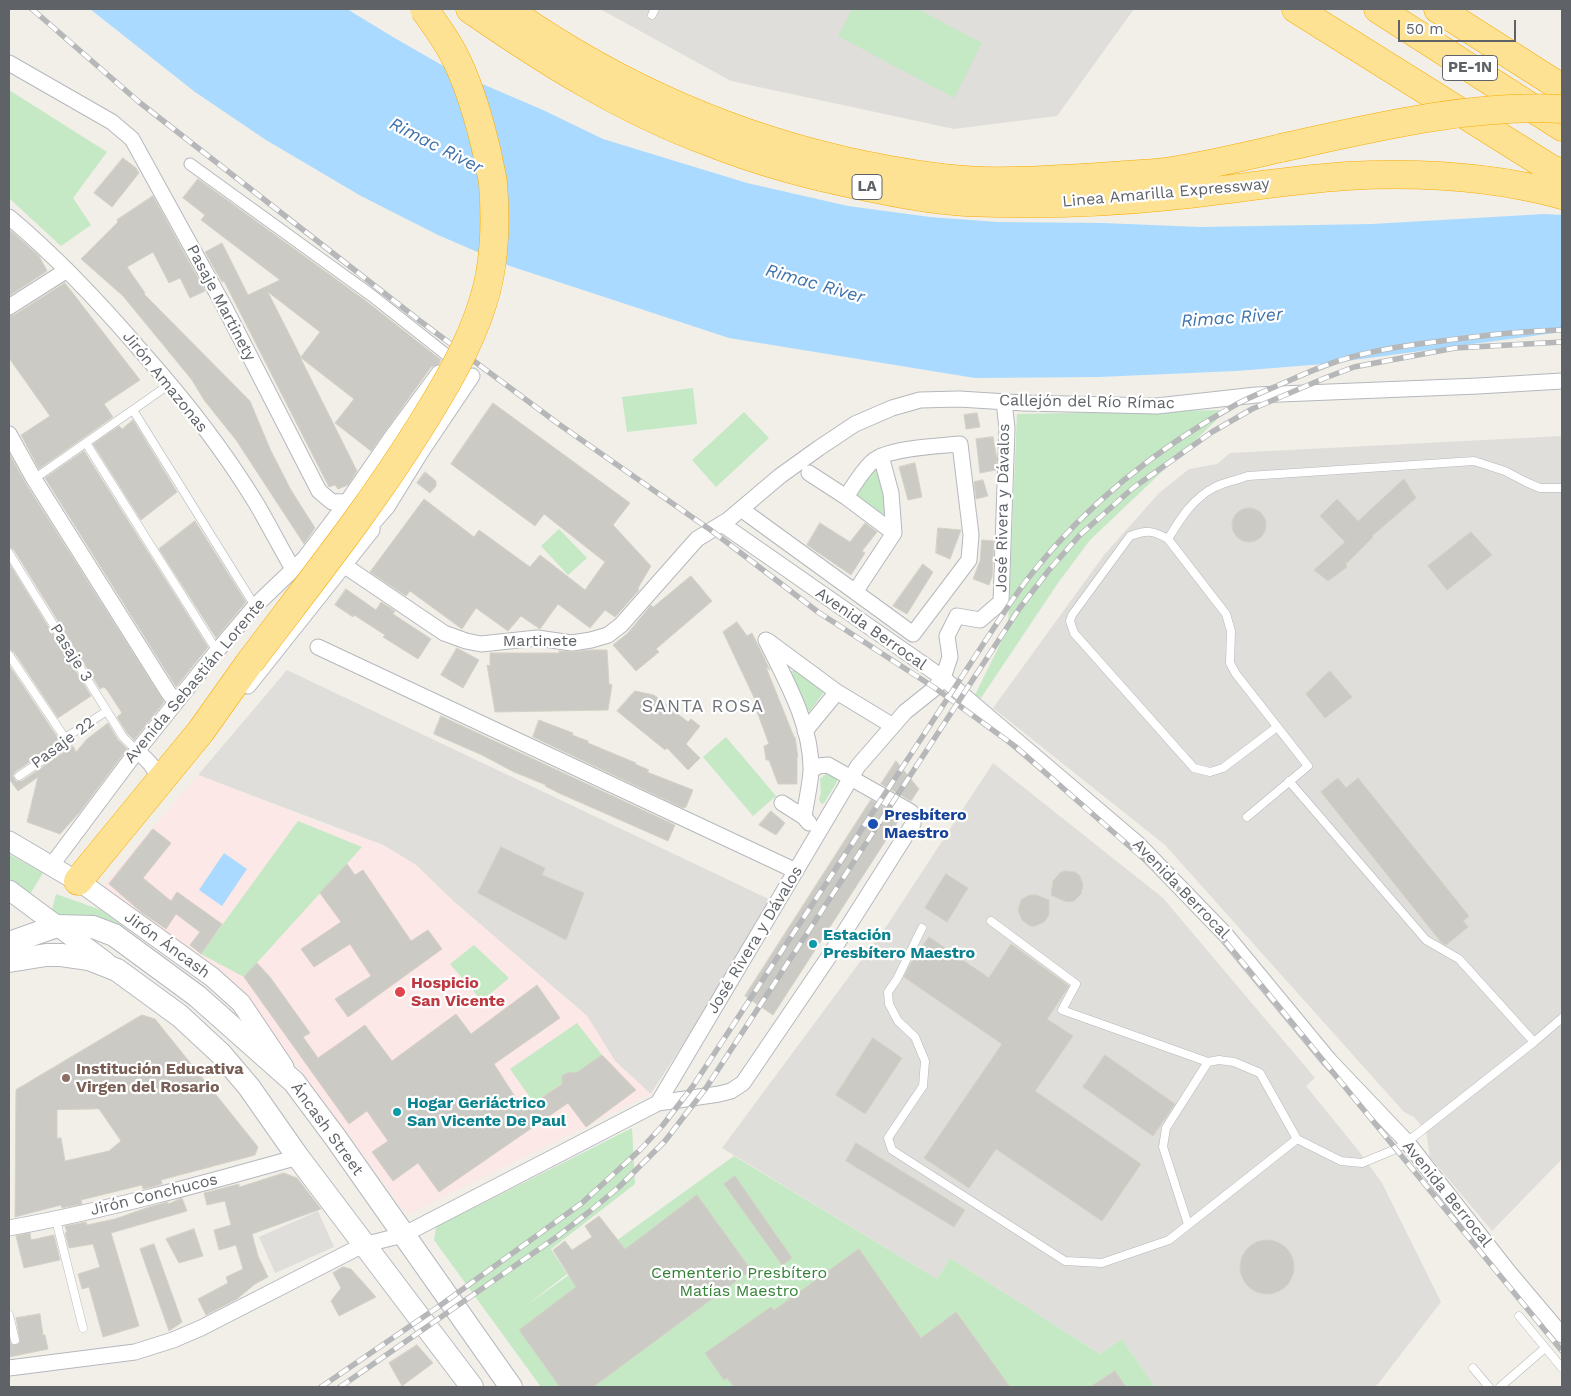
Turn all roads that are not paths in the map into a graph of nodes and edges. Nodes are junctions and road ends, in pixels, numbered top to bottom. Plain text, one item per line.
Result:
1 (424, 9) edge
2 (470, 9) edge
3 (507, 9) edge
4 (1296, 9) edge
5 (1378, 9) edge
6 (1438, 9) edge
7 (9, 63) edge
8 (1562, 88) edge
9 (1562, 109) edge
10 (1562, 127) edge
11 (190, 164) dead end
12 (1562, 172) edge
13 (1562, 195) edge
14 (9, 218) edge
15 (67, 270) junction
16 (9, 307) edge
17 (450, 357) junction
18 (472, 376) joint
19 (1562, 381) edge
20 (170, 384) junction
21 (1004, 402) junction
22 (133, 410) junction
23 (9, 434) edge
24 (86, 443) junction
25 (881, 456) junction
26 (809, 472) dead end
27 (34, 479) junction
28 (1562, 488) edge
29 (846, 497) junction
30 (347, 502) junction
31 (741, 509) junction
32 (373, 523) junction
33 (717, 528) junction
34 (894, 533) junction
35 (1168, 539) junction
36 (9, 553) edge
37 (345, 566) junction
38 (293, 569) junction
39 (855, 592) junction
40 (254, 606) junction
41 (318, 647) dead end
42 (217, 651) junction
43 (9, 655) edge
44 (943, 678) junction
45 (837, 692) junction
46 (176, 702) junction
47 (107, 710) junction
48 (893, 726) junction
49 (1277, 727) junction
50 (805, 731) junction
51 (65, 738) junction
52 (136, 751) junction
53 (811, 772) junction
54 (19, 776) dead end
55 (852, 777) junction
56 (1289, 781) junction
57 (158, 790) junction
58 (782, 803) dead end
59 (804, 817) junction
60 (1247, 817) dead end
61 (818, 835) junction
62 (9, 840) edge
63 (51, 866) junction
64 (796, 871) junction
65 (83, 884) junction
66 (9, 890) edge
67 (991, 921) dead end
68 (57, 926) junction
69 (922, 928) dead end
70 (9, 942) edge
71 (9, 961) edge
72 (117, 970) junction
73 (1562, 1018) edge
74 (1534, 1042) junction
75 (1208, 1062) junction
76 (294, 1082) junction
77 (658, 1102) junction
78 (1296, 1139) junction
79 (1407, 1142) junction
80 (298, 1157) junction
81 (56, 1220) junction
82 (1188, 1224) junction
83 (9, 1228) edge
84 (403, 1235) junction
85 (363, 1245) junction
86 (9, 1315) edge
87 (1519, 1316) dead end
88 (83, 1328) dead end
89 (1562, 1335) edge
90 (15, 1340) dead end
91 (1545, 1348) junction
92 (485, 1351) junction
93 (457, 1367) junction
94 (9, 1368) edge
95 (1473, 1368) dead end
96 (1562, 1368) edge
97 (472, 1387) edge
98 (511, 1387) edge
99 (1489, 1387) edge
100 (1500, 1387) edge

1 - 57 highway, bridge
2 - 13 highway, Linea Amarilla Expressway / LA
3 - 9 highway, Linea Amarilla Expressway / LA, bridge
4 - 12 highway
5 - 10 highway, PE-1N
6 - 8 highway, PE-1N
7 - 30 street, Pasaje Martinety
11 - 17 street
14 - 15 street, Jirón Amazonas
15 - 16 street
15 - 20 street, Jirón Amazonas
17 - 18 street
17 - 30 street, Avenida Sebastián Lorente
18 - 32 street
19 - 21 street, Callejón del Río Rímac
20 - 22 lane
20 - 38 street, Jirón Amazonas
21 - 31 street, Callejón del Río Rímac
21 - 44 street, José Rivera y Dávalos
22 - 24 lane
22 - 40 lane
23 - 27 street
24 - 27 lane
24 - 42 lane
25 - 29 street
25 - 34 street
25 - 39 street
26 - 29 street
27 - 46 street
28 - 35 lane
29 - 34 street
30 - 32 street, Pasaje Martinety
30 - 38 street, Avenida Sebastián Lorente
31 - 33 street, Callejón del Río Rímac
31 - 39 street
32 - 37 street
33 - 37 street, Martinete
33 - 44 street, Avenida Berrocal
34 - 39 street
35 - 49 lane
35 - 49 lane
36 - 47 lane, Pasaje 3
37 - 57 street
38 - 40 street, Avenida Sebastián Lorente
40 - 42 street, Avenida Sebastián Lorente
41 - 64 street
42 - 46 street, Avenida Sebastián Lorente
43 - 51 lane
44 - 48 street, José Rivera y Dávalos
44 - 79 street, Avenida Berrocal
45 - 48 street
45 - 50 street
45 - 50 street
46 - 52 street, Avenida Sebastián Lorente
47 - 51 lane, Pasaje 22
47 - 52 lane, Pasaje 3
48 - 55 street, José Rivera y Dávalos
49 - 56 lane
50 - 53 street
51 - 54 lane, Pasaje 22
52 - 57 street
52 - 63 street, Avenida Sebastián Lorente
53 - 55 street
53 - 59 street
55 - 61 street, José Rivera y Dávalos
55 - 77 street
56 - 60 lane
56 - 74 lane
57 - 65 highway
58 - 59 street
59 - 61 street
61 - 64 street, José Rivera y Dávalos
62 - 63 street, Jirón Áncash
63 - 65 street, Jirón Áncash
64 - 77 street, José Rivera y Dávalos
65 - 76 street, Jirón Áncash
66 - 68 street
67 - 75 lane
68 - 70 main road
68 - 72 street
68 - 76 main road, Áncash Street
69 - 82 lane
71 - 72 main road
72 - 80 main road
73 - 74 lane
74 - 79 lane
75 - 78 lane
75 - 82 lane
76 - 84 main road, Áncash Street
77 - 84 street
78 - 79 lane
78 - 82 lane
79 - 89 street, Avenida Berrocal
80 - 81 street, Jirón Conchucos
80 - 85 main road
81 - 83 street, Jirón Conchucos
81 - 88 lane
84 - 85 street
84 - 92 main road, Áncash Street
85 - 93 main road
85 - 94 street
86 - 90 lane
87 - 91 lane
91 - 96 lane
91 - 100 lane
92 - 93 main road
92 - 98 main road, Áncash Street
93 - 97 main road
95 - 99 lane

